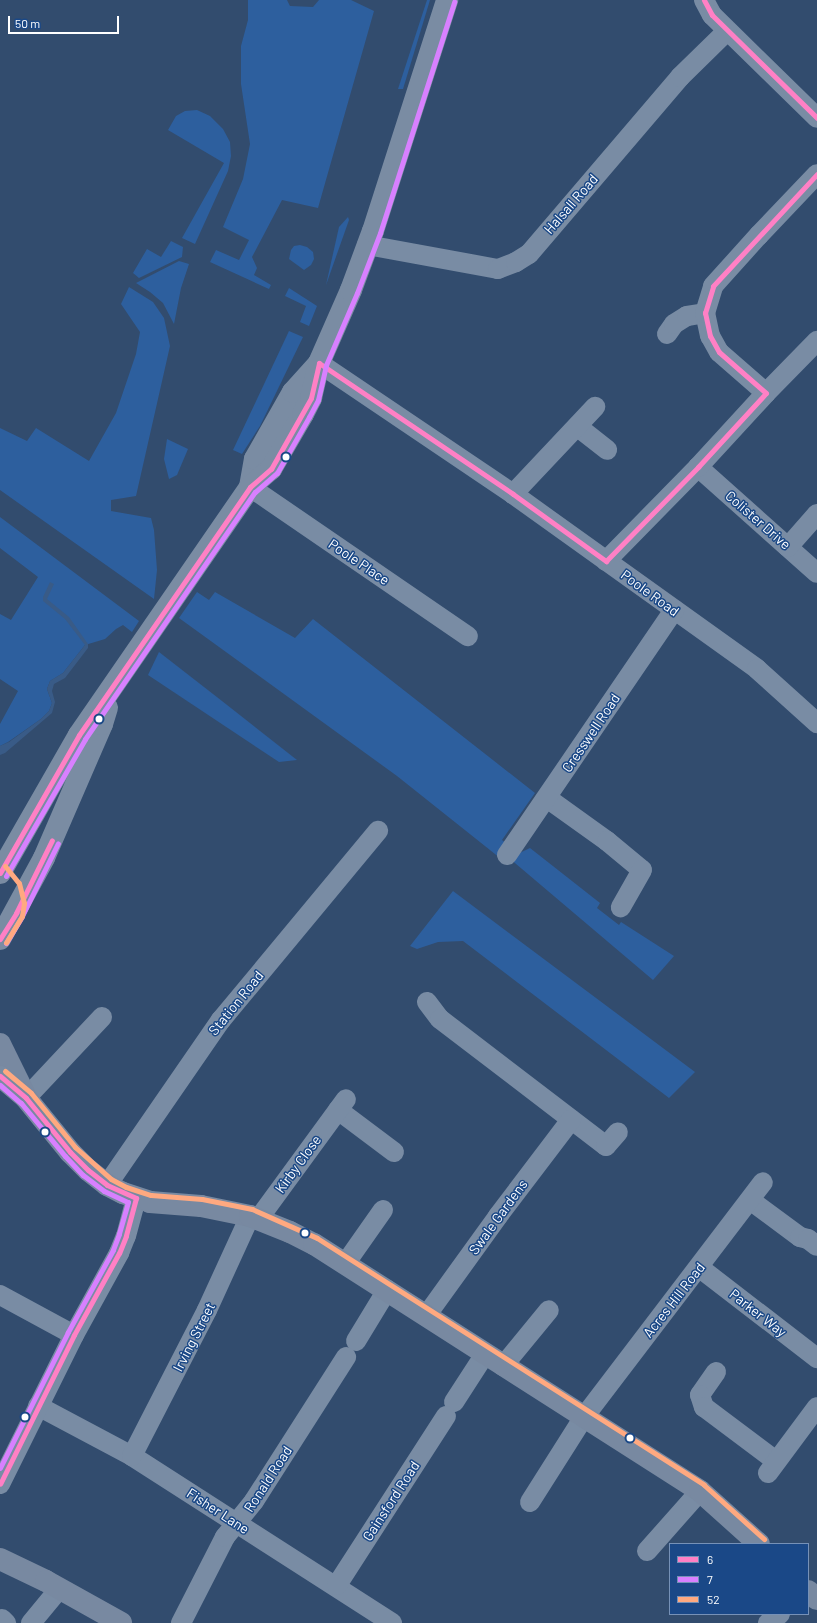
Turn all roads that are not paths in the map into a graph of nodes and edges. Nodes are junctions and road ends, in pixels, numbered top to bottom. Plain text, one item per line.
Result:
1 (447, 0) edge
2 (704, 0) edge
3 (727, 31) junction
4 (817, 118) edge
5 (817, 174) edge
6 (367, 245) junction
7 (705, 313) junction
8 (667, 334) dead end
9 (817, 341) edge
10 (318, 363) junction
11 (766, 393) junction
12 (595, 407) dead end
13 (578, 427) junction
14 (606, 450) dead end
15 (698, 467) junction
16 (250, 487) junction
17 (513, 494) junction
18 (817, 514) edge
19 (788, 547) junction
20 (606, 561) junction
21 (817, 573) edge
22 (674, 610) junction
23 (468, 636) dead end
24 (115, 685) junction
25 (817, 722) edge
26 (547, 798) junction
27 (378, 831) dead end
28 (23, 834) junction
29 (0, 838) edge
30 (507, 855) dead end
31 (0, 871) edge
32 (621, 908) dead end
33 (8, 918) edge
34 (0, 939) edge
35 (427, 1002) dead end
36 (102, 1016) dead end
37 (0, 1044) edge
38 (1, 1077) edge
39 (26, 1098) junction
40 (571, 1120) junction
41 (618, 1132) dead end
42 (394, 1152) dead end
43 (763, 1182) dead end
44 (107, 1185) junction
45 (136, 1198) junction
46 (750, 1200) junction
47 (383, 1210) dead end
48 (255, 1217) junction
49 (817, 1246) edge
50 (345, 1264) junction
51 (700, 1268) junction
52 (387, 1290) junction
53 (0, 1296) edge
54 (549, 1310) dead end
55 (426, 1316) junction
56 (74, 1335) junction
57 (484, 1354) junction
58 (817, 1358) edge
59 (503, 1366) junction
60 (716, 1372) dead end
61 (38, 1406) junction
62 (817, 1407) edge
63 (584, 1417) junction
64 (132, 1456) junction
65 (0, 1484) edge
66 (700, 1491) junction
67 (530, 1502) dead end
68 (237, 1524) junction
69 (758, 1543) edge
70 (647, 1551) dead end
71 (0, 1559) edge
72 (337, 1586) junction
73 (59, 1589) junction
74 (809, 1592) edge
75 (817, 1598) edge
76 (779, 1615) edge
77 (31, 1623) edge
78 (121, 1623) edge
79 (181, 1623) edge
80 (392, 1623) edge
81 (768, 1623) edge

1 - 6 highway
2 - 3 street
3 - 4 street
3 - 6 street, Halsall Road
5 - 7 street
6 - 10 highway
7 - 8 street
7 - 11 street
9 - 11 street
10 - 16 highway
10 - 17 street, Poole Road
11 - 15 street
12 - 13 street
13 - 14 street
13 - 17 street
15 - 19 street, Colister Drive
15 - 20 street
16 - 23 street, Poole Place
16 - 24 highway
17 - 20 street, Poole Road
18 - 19 street
19 - 21 street, Colister Drive
20 - 22 street, Poole Road
22 - 25 street, Poole Road
22 - 26 street, Cresswell Road
24 - 28 highway
24 - 33 highway
26 - 30 street, Cresswell Road
26 - 32 street
27 - 44 street, Station Road
28 - 29 highway
28 - 31 highway
31 - 33 highway
33 - 34 highway
35 - 40 street
36 - 39 street
37 - 39 main road
38 - 39 main road
39 - 44 main road
40 - 41 street
40 - 55 street, Swale Gardens
42 - 48 street, Kirby Close
43 - 46 street, Acres Hill Road
44 - 45 main road
45 - 48 main road
45 - 56 street
46 - 49 street
46 - 51 street, Acres Hill Road
47 - 50 street
48 - 50 main road
48 - 64 street, Irving Street
50 - 52 main road
51 - 58 street, Parker Way
51 - 63 street, Acres Hill Road
52 - 55 main road
52 - 68 street, Ronald Road
53 - 56 street
54 - 59 street
55 - 57 main road
56 - 61 street
57 - 59 main road
57 - 72 street, Gainsford Road
59 - 63 main road
60 - 62 street
61 - 64 street, Fisher Lane
61 - 65 street
63 - 66 main road
63 - 67 street, Acres Hill Road
64 - 68 street, Fisher Lane
66 - 69 main road
66 - 70 street
68 - 72 street, Fisher Lane
68 - 79 street, Ronald Road
71 - 73 main road
72 - 80 street, Fisher Lane
73 - 77 street
73 - 78 main road
74 - 75 main road
76 - 81 street

